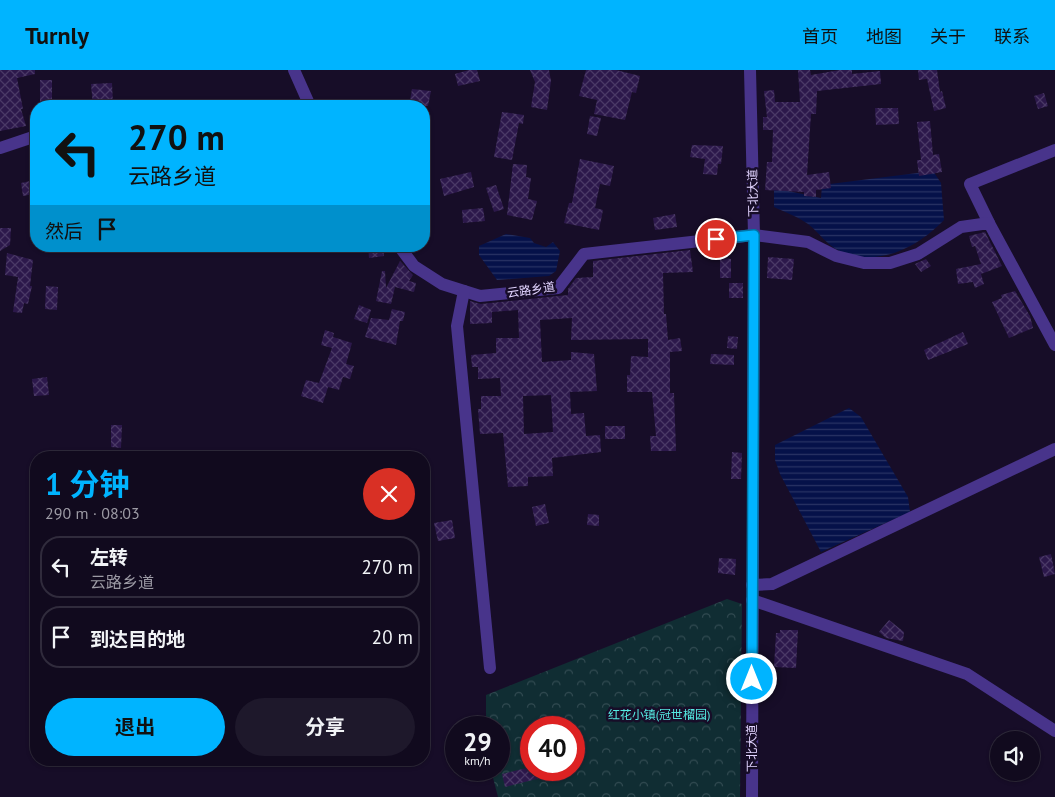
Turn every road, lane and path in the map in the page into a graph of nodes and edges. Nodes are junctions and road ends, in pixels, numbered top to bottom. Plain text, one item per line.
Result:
1 (294, 70) edge
2 (750, 70) edge
3 (307, 100) edge
4 (30, 138) edge
5 (0, 148) edge
6 (1055, 150) edge
7 (989, 223) junction
8 (754, 235) junction
9 (404, 252) edge
10 (464, 291) junction
11 (1055, 344) edge
12 (1055, 449) edge
13 (752, 585) junction
14 (752, 600) junction
15 (490, 668) dead end
16 (1055, 731) edge
17 (752, 797) edge

1 - 3 street
2 - 8 street, 下北大道
4 - 5 street
6 - 7 street
7 - 8 street, 云路乡道
7 - 11 street
8 - 10 street, 云路乡道
8 - 13 street, 下北大道
9 - 10 street, 云路乡道
10 - 15 street
12 - 13 street
13 - 14 street, 下北大道
14 - 16 street
14 - 17 street, 下北大道

